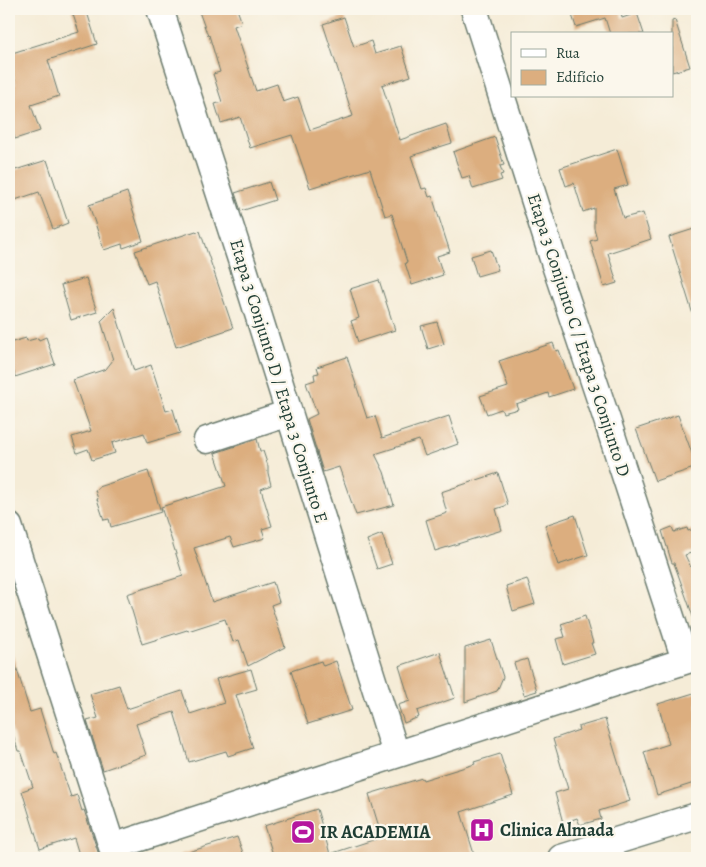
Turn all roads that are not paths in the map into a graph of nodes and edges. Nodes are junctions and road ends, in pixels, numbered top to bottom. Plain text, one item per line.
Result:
1 (160, 9) edge
2 (474, 9) edge
3 (289, 413) junction
4 (207, 440) dead end
5 (9, 526) edge
6 (691, 658) edge
7 (396, 754) junction
8 (697, 816) edge
9 (114, 852) edge
10 (603, 852) edge
11 (561, 858) edge

1 - 3 street, Etapa 3 Conjunto D / Etapa 3 Conjunto E
2 - 6 street, Etapa 3 Conjunto C / Etapa 3 Conjunto D
3 - 4 street
3 - 7 street, Etapa 3 Conjunto D / Etapa 3 Conjunto E
5 - 9 street
6 - 7 street
7 - 9 street
8 - 10 street
10 - 11 street

